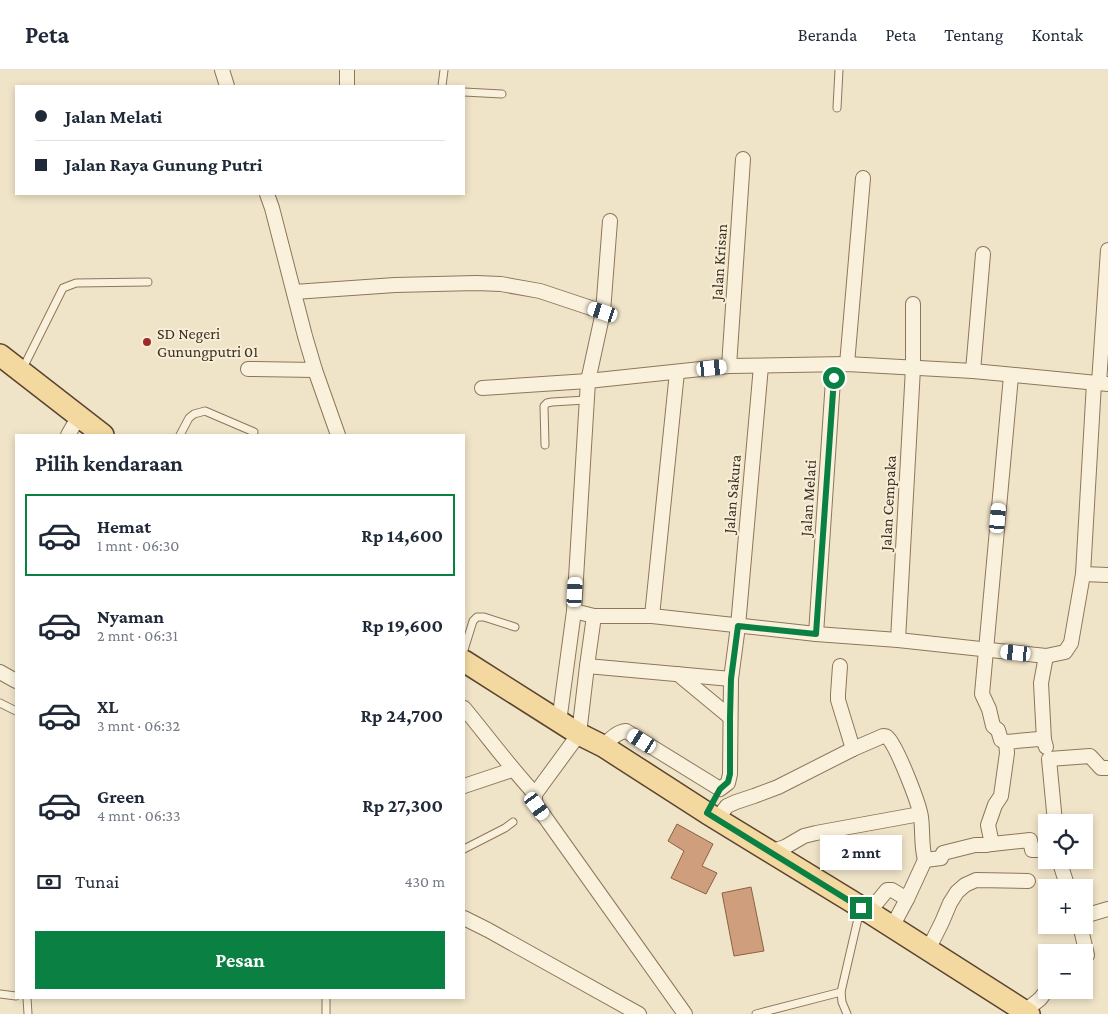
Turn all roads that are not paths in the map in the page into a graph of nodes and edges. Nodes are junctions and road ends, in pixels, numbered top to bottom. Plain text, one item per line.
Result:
1 (222, 70) edge
2 (347, 70) edge
3 (444, 70) edge
4 (839, 70) edge
5 (227, 85) edge
6 (347, 85) edge
7 (442, 85) edge
8 (465, 92) edge
9 (502, 94) dead end
10 (837, 108) dead end
11 (743, 160) dead end
12 (863, 178) dead end
13 (267, 195) edge
14 (610, 221) dead end
15 (1108, 250) edge
16 (983, 254) dead end
17 (148, 282) dead end
18 (294, 292) junction
19 (913, 304) dead end
20 (603, 312) junction
21 (0, 355) edge
22 (840, 364) junction
23 (729, 366) junction
24 (761, 366) junction
25 (913, 368) junction
26 (248, 369) dead end
27 (315, 370) junction
28 (973, 371) junction
29 (22, 372) junction
30 (677, 372) junction
31 (1011, 376) junction
32 (588, 381) junction
33 (1100, 383) edge
34 (482, 388) dead end
35 (586, 400) junction
36 (78, 416) junction
37 (254, 432) dead end
38 (69, 434) edge
39 (101, 434) edge
40 (181, 434) edge
41 (338, 434) edge
42 (545, 445) dead end
43 (1083, 574) junction
44 (1108, 575) edge
45 (574, 611) junction
46 (594, 616) junction
47 (652, 616) junction
48 (738, 626) junction
49 (515, 627) dead end
50 (816, 634) junction
51 (898, 640) junction
52 (465, 647) edge
53 (986, 650) junction
54 (1046, 656) junction
55 (465, 662) edge
56 (587, 666) junction
57 (840, 666) dead end
58 (0, 672) edge
59 (678, 674) junction
60 (731, 679) junction
61 (15, 680) edge
62 (0, 703) edge
63 (465, 709) edge
64 (15, 710) edge
65 (730, 717) junction
66 (559, 722) junction
67 (579, 734) junction
68 (1044, 740) junction
69 (1006, 742) junction
70 (603, 746) junction
71 (853, 749) junction
72 (1049, 759) junction
73 (1108, 768) edge
74 (512, 770) junction
75 (465, 786) edge
76 (714, 786) junction
77 (535, 794) junction
78 (706, 812) junction
79 (920, 814) junction
80 (1054, 814) edge
81 (513, 822) dead end
82 (992, 844) junction
83 (465, 848) edge
84 (1038, 850) edge
85 (770, 852) junction
86 (925, 860) junction
87 (1028, 881) dead end
88 (907, 900) junction
89 (1108, 909) edge
90 (865, 910) junction
91 (1093, 913) edge
92 (465, 918) edge
93 (892, 927) junction
94 (928, 950) junction
95 (841, 992) junction
96 (0, 994) edge
97 (15, 996) edge
98 (27, 999) edge
99 (326, 999) edge
100 (1040, 999) edge
101 (1027, 1013) edge
102 (28, 1014) edge
103 (326, 1014) edge
104 (639, 1014) edge
105 (685, 1014) edge
106 (756, 1014) edge
107 (847, 1014) edge

1 - 5 street
2 - 6 street
3 - 7 lane
4 - 10 lane
8 - 9 lane
11 - 23 street, Jalan Krisan
12 - 22 street, Jalan Melati
13 - 18 street
14 - 20 street
15 - 33 street
16 - 28 street
17 - 29 lane
18 - 20 street
18 - 27 street
19 - 25 street, Jalan Cempaka
20 - 32 street
21 - 29 main road
22 - 24 street
22 - 25 street
22 - 50 street, Jalan Melati
23 - 24 street
23 - 30 street
24 - 48 street, Jalan Sakura
25 - 28 street
25 - 51 street, Jalan Cempaka
26 - 27 street
27 - 41 street
28 - 31 street
29 - 36 main road
30 - 32 street
30 - 47 street
31 - 33 street
31 - 53 street
32 - 34 street
32 - 35 street
33 - 43 street
35 - 42 lane
35 - 45 street
36 - 38 street
36 - 39 main road
37 - 40 lane
43 - 44 street
43 - 54 street
45 - 46 street
45 - 66 street
46 - 47 street
46 - 56 street
47 - 48 street
48 - 50 street
48 - 60 street, Jalan Sakura
49 - 52 lane
50 - 51 street
51 - 53 street
53 - 54 street
53 - 69 street
54 - 68 street
55 - 66 main road
56 - 59 street
56 - 67 street
57 - 71 street
58 - 61 street
59 - 60 street
59 - 65 street
60 - 65 street, Jalan Sakura
62 - 64 lane
63 - 74 street
65 - 76 street, Jalan Sakura
66 - 67 main road
67 - 70 main road
67 - 77 street
68 - 69 street
68 - 72 street
69 - 82 street
70 - 76 street
70 - 78 main road
71 - 78 street
71 - 79 street
72 - 73 street
72 - 80 street
74 - 75 street
74 - 77 street
76 - 78 street, Jalan Sakura
77 - 105 street
78 - 85 main road
79 - 85 street
79 - 86 street
81 - 83 lane
82 - 84 street
82 - 86 street
85 - 90 main road
86 - 88 street
87 - 94 street
88 - 90 street
88 - 93 street
89 - 91 street
90 - 93 main road
90 - 95 lane
92 - 104 street
93 - 94 main road
94 - 101 main road
95 - 106 lane
95 - 107 lane
96 - 97 lane
98 - 102 lane
99 - 103 lane
100 - 101 street

